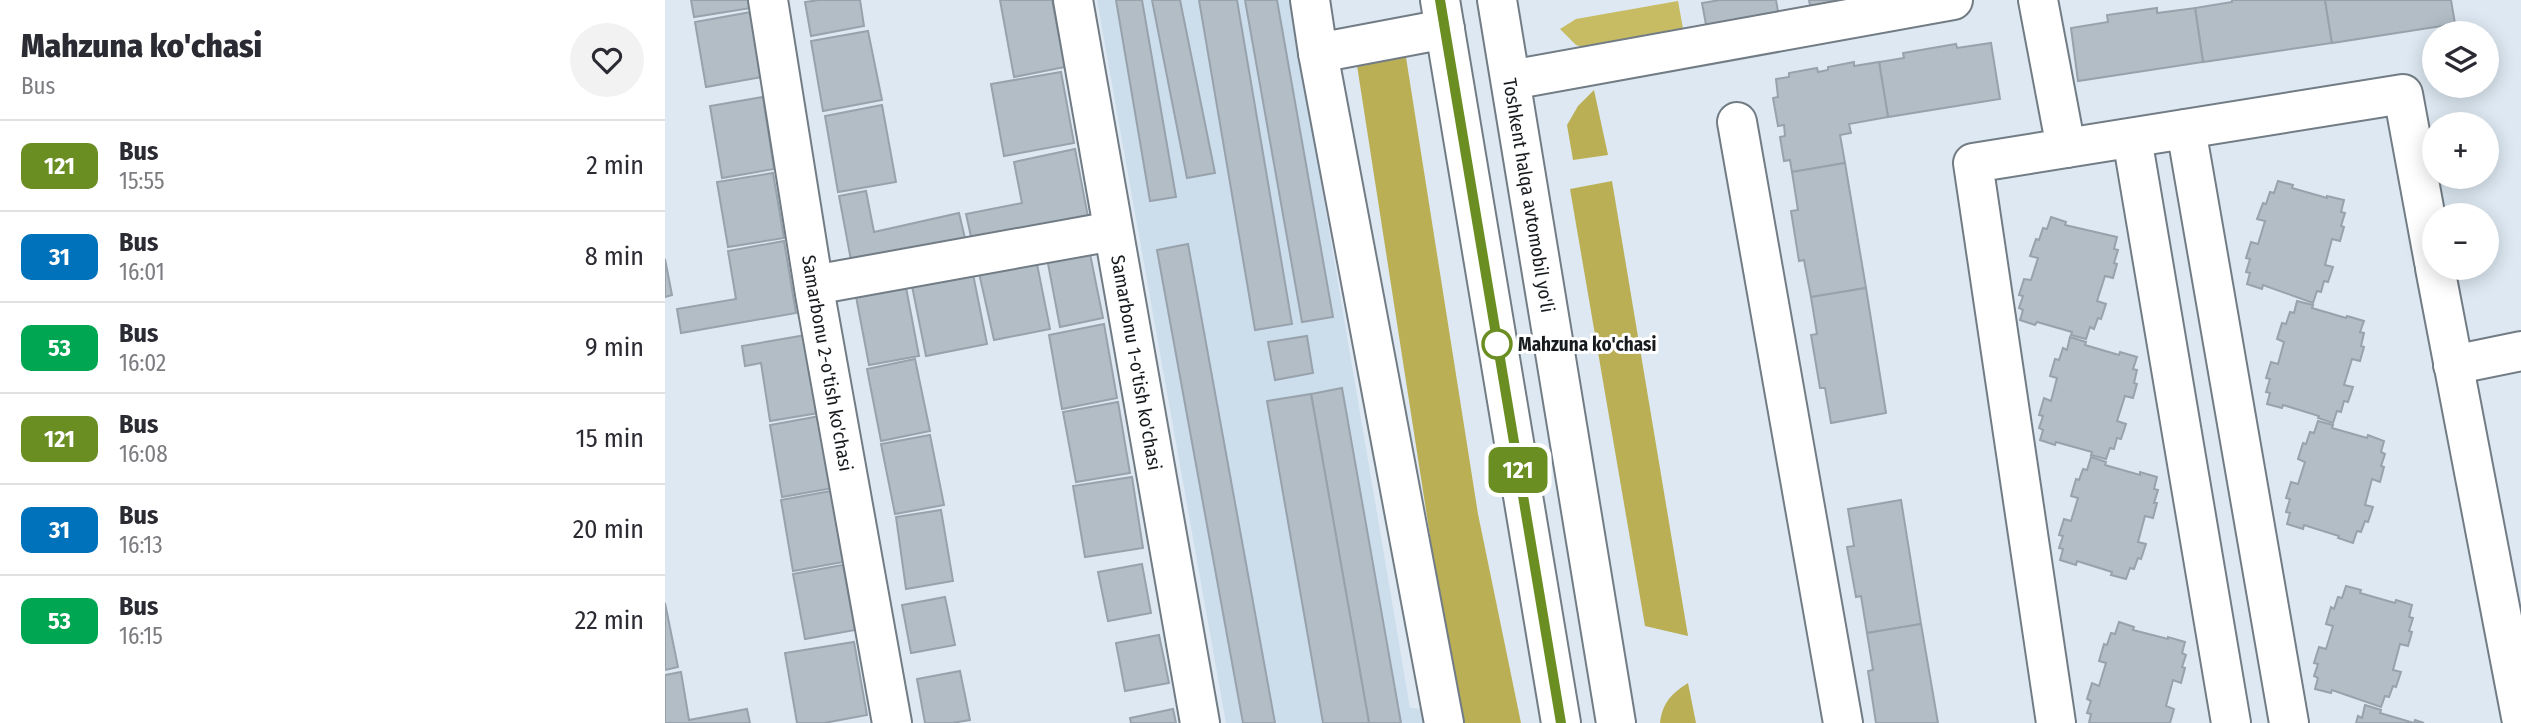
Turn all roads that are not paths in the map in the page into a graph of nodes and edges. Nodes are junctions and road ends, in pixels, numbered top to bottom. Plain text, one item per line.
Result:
1 (768, 0) edge
2 (1073, 0) edge
3 (1310, 0) edge
4 (1497, 0) edge
5 (1953, 0) edge
6 (2038, 0) edge
7 (1443, 15) edge
8 (1318, 53) junction
9 (1511, 80) junction
10 (1737, 122) dead end
11 (2186, 129) junction
12 (2132, 138) junction
13 (2066, 148) junction
14 (2423, 203) edge
15 (1113, 231) junction
16 (2437, 280) edge
17 (814, 285) junction
18 (2521, 351) edge
19 (2453, 365) junction
20 (1577, 486) junction
21 (1523, 494) junction
22 (2521, 717) edge
23 (892, 723) edge
24 (1200, 723) edge
25 (1444, 723) edge
26 (1561, 723) edge
27 (1616, 723) edge
28 (1843, 723) edge
29 (2056, 723) edge
30 (2231, 723) edge
31 (2289, 723) edge

1 - 17 main road, Samarbonu 2-o'tish ko'chasi
2 - 15 main road, Samarbonu 1-o'tish ko'chasi
3 - 8 main road
4 - 9 main road, Toshkent halqa avtomobil yo'li
5 - 9 main road
6 - 13 main road
7 - 8 main road
7 - 21 main road
8 - 25 main road
9 - 20 main road, Toshkent halqa avtomobil yo'li
10 - 28 main road
11 - 12 main road
11 - 14 main road
11 - 31 main road
12 - 13 main road
12 - 30 main road
13 - 29 main road
15 - 17 main road
15 - 24 main road, Samarbonu 1-o'tish ko'chasi
16 - 19 main road
17 - 23 main road, Samarbonu 2-o'tish ko'chasi
18 - 19 main road
19 - 22 main road
20 - 21 main road
20 - 27 main road, Toshkent halqa avtomobil yo'li
21 - 26 main road

